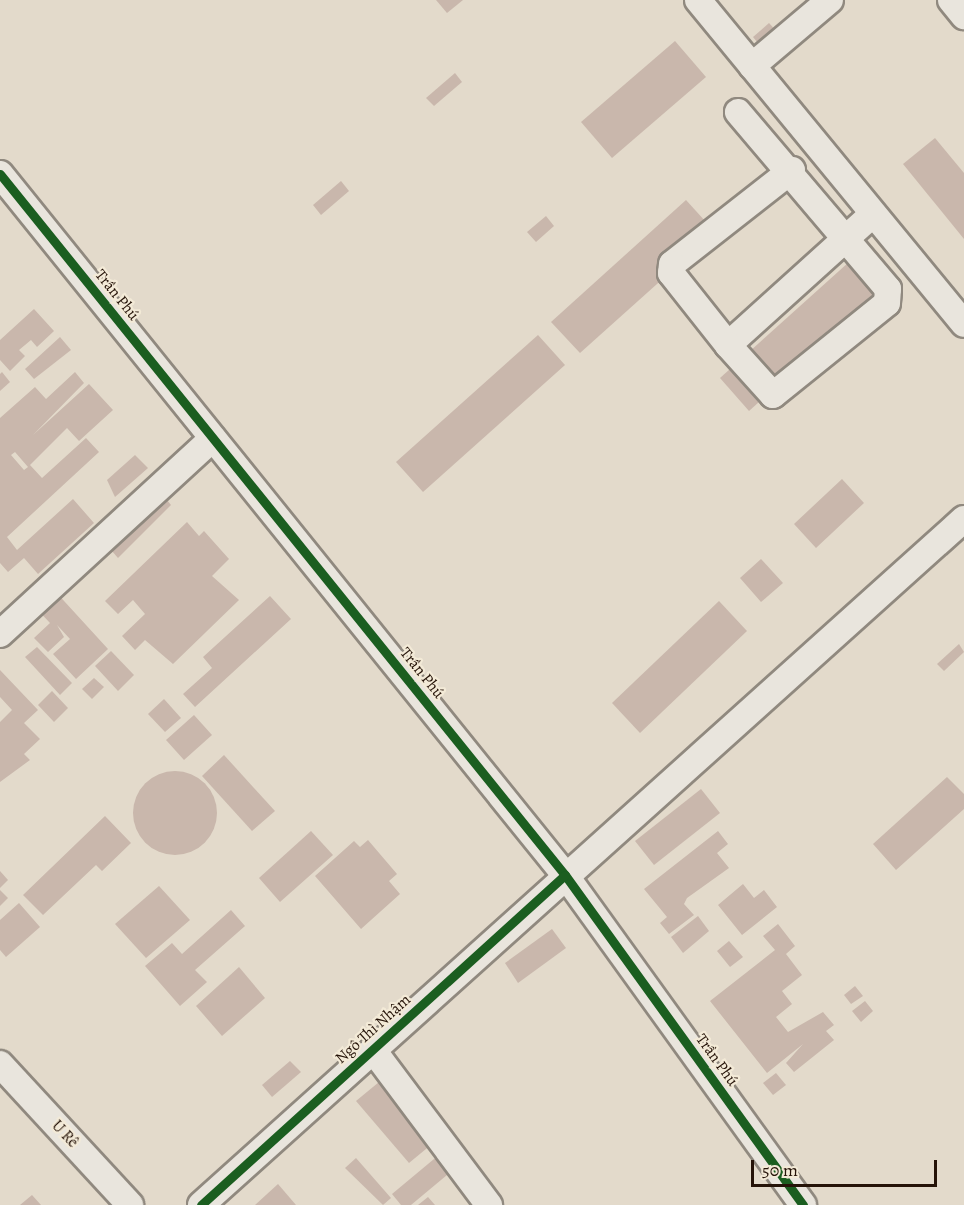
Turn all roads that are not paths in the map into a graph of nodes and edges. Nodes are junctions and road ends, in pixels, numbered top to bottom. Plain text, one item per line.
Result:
1 (698, 0) edge
2 (830, 0) edge
3 (951, 0) edge
4 (964, 16) edge
5 (752, 66) junction
6 (738, 111) dead end
7 (792, 170) junction
8 (0, 174) edge
9 (873, 214) junction
10 (846, 238) junction
11 (964, 324) edge
12 (728, 345) junction
13 (213, 438) junction
14 (964, 519) edge
15 (0, 634) edge
16 (565, 875) junction
17 (373, 1050) junction
18 (0, 1064) edge
19 (130, 1205) edge
20 (201, 1205) edge
21 (489, 1205) edge
22 (803, 1205) edge

1 - 5 street
2 - 5 street
3 - 4 street
5 - 9 street
6 - 7 street
7 - 10 street
7 - 12 street
8 - 13 street, Trần Phú
9 - 10 street
9 - 11 street
10 - 12 street
10 - 12 street
13 - 15 street
13 - 16 street, Trần Phú
14 - 16 street, Ngô Thì Nhậm
16 - 17 street, Ngô Thì Nhậm
16 - 22 street, Trần Phú
17 - 20 street, Ngô Thì Nhậm
17 - 21 street
18 - 19 street, U Rê

